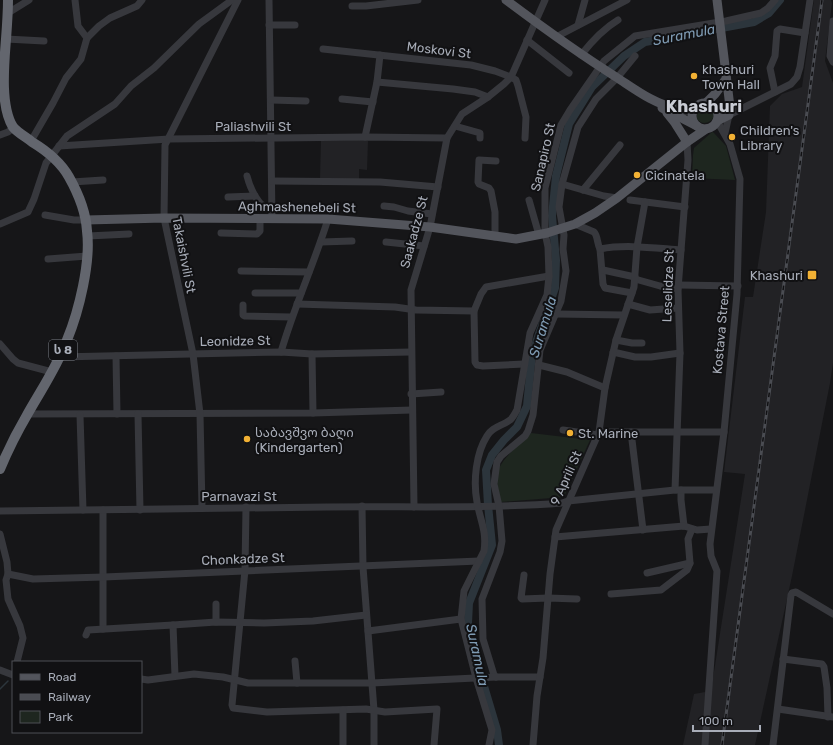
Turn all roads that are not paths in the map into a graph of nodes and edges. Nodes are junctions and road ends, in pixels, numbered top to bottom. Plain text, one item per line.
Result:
1 (8, 0) edge
2 (29, 0) edge
3 (75, 0) edge
4 (142, 0) edge
5 (232, 0) edge
6 (238, 0) edge
7 (269, 0) edge
8 (418, 0) edge
9 (506, 0) edge
10 (545, 0) edge
11 (585, 0) edge
12 (627, 0) edge
13 (717, 0) edge
14 (775, 0) edge
15 (810, 0) edge
16 (352, 6) dead end
17 (8, 13) junction
18 (618, 20) dead end
19 (833, 20) edge
20 (536, 22) junction
21 (720, 23) junction
22 (269, 25) junction
23 (295, 25) dead end
24 (578, 25) junction
25 (805, 33) junction
26 (4, 34) edge
27 (556, 37) junction
28 (87, 38) junction
29 (527, 40) junction
30 (44, 41) dead end
31 (323, 49) dead end
32 (380, 55) junction
33 (581, 55) junction
34 (635, 56) dead end
35 (833, 62) edge
36 (600, 67) junction
37 (569, 73) dead end
38 (511, 77) junction
39 (616, 77) junction
40 (726, 79) junction
41 (377, 82) junction
42 (775, 92) junction
43 (488, 97) junction
44 (342, 99) dead end
45 (271, 100) junction
46 (306, 101) dead end
47 (373, 102) junction
48 (656, 102) junction
49 (708, 104) junction
50 (696, 108) junction
51 (665, 110) junction
52 (730, 111) junction
53 (717, 121) junction
54 (694, 122) junction
55 (455, 126) junction
56 (13, 128) junction
57 (706, 129) junction
58 (0, 134) edge
59 (725, 134) junction
60 (365, 137) junction
61 (272, 138) junction
62 (447, 138) junction
63 (480, 138) dead end
64 (525, 138) dead end
65 (169, 139) junction
66 (31, 141) junction
67 (687, 142) junction
68 (620, 145) dead end
69 (59, 146) junction
70 (51, 155) junction
71 (496, 161) dead end
72 (247, 176) dead end
73 (103, 180) dead end
74 (272, 181) junction
75 (72, 182) junction
76 (562, 184) junction
77 (438, 187) junction
78 (583, 190) junction
79 (256, 196) junction
80 (228, 197) dead end
81 (617, 198) junction
82 (529, 200) dead end
83 (630, 200) dead end
84 (645, 202) junction
85 (384, 206) dead end
86 (684, 207) junction
87 (272, 214) junction
88 (432, 214) junction
89 (45, 215) dead end
90 (164, 218) junction
91 (260, 218) junction
92 (328, 219) junction
93 (86, 220) junction
94 (0, 224) edge
95 (575, 224) junction
96 (430, 227) junction
97 (562, 228) junction
98 (221, 233) dead end
99 (128, 234) dead end
100 (544, 234) junction
101 (88, 236) junction
102 (495, 236) junction
103 (352, 241) dead end
104 (320, 242) junction
105 (386, 242) dead end
106 (424, 246) junction
107 (637, 247) junction
108 (600, 249) junction
109 (681, 250) junction
110 (87, 256) junction
111 (48, 259) dead end
112 (603, 270) junction
113 (241, 271) dead end
114 (309, 272) junction
115 (549, 276) junction
116 (635, 278) junction
117 (738, 286) junction
118 (678, 287) junction
119 (255, 293) dead end
120 (301, 293) junction
121 (632, 293) junction
122 (296, 304) junction
123 (628, 304) junction
124 (244, 305) dead end
125 (678, 308) junction
126 (411, 309) junction
127 (474, 311) junction
128 (556, 314) junction
129 (624, 315) junction
130 (291, 317) junction
131 (616, 340) junction
132 (0, 344) edge
133 (642, 344) dead end
134 (281, 352) junction
135 (411, 352) junction
136 (613, 352) junction
137 (680, 353) junction
138 (193, 354) junction
139 (312, 354) junction
140 (116, 356) junction
141 (60, 357) junction
142 (524, 364) junction
143 (539, 366) junction
144 (52, 372) junction
145 (606, 388) junction
146 (441, 392) dead end
147 (411, 394) junction
148 (412, 410) junction
149 (313, 413) junction
150 (27, 414) junction
151 (117, 414) junction
152 (138, 414) junction
153 (200, 414) junction
154 (80, 415) junction
155 (562, 430) dead end
156 (631, 432) junction
157 (678, 432) junction
158 (724, 432) junction
159 (598, 434) junction
160 (0, 469) edge
161 (678, 490) junction
162 (716, 490) junction
163 (638, 493) junction
164 (568, 501) junction
165 (362, 506) junction
166 (478, 506) junction
167 (497, 506) junction
168 (414, 507) junction
169 (202, 508) junction
170 (246, 508) junction
171 (0, 510) edge
172 (83, 510) junction
173 (103, 510) junction
174 (140, 510) junction
175 (684, 526) junction
176 (692, 529) junction
177 (711, 529) junction
178 (643, 530) junction
179 (0, 534) edge
180 (555, 537) junction
181 (479, 561) junction
182 (690, 563) junction
183 (363, 567) junction
184 (245, 570) junction
185 (647, 573) dead end
186 (8, 574) junction
187 (524, 574) dead end
188 (104, 577) junction
189 (611, 594) dead end
190 (548, 598) junction
191 (577, 599) dead end
192 (216, 604) dead end
193 (833, 614) edge
194 (366, 615) junction
195 (461, 619) junction
196 (216, 622) junction
197 (239, 623) junction
198 (173, 625) junction
199 (103, 629) junction
200 (368, 631) junction
201 (86, 635) dead end
202 (784, 659) junction
203 (295, 660) dead end
204 (17, 661) edge
205 (0, 670) edge
206 (12, 674) edge
207 (175, 676) junction
208 (540, 677) junction
209 (476, 678) junction
210 (495, 678) junction
211 (142, 679) edge
212 (235, 680) junction
213 (297, 683) junction
214 (372, 683) junction
215 (778, 709) junction
216 (343, 710) junction
217 (374, 710) junction
218 (831, 717) edge
219 (344, 745) edge
220 (374, 745) edge
221 (434, 745) edge
222 (489, 745) edge
223 (533, 745) edge
224 (705, 745) edge
225 (773, 745) edge

1 - 17 highway, ს 8
2 - 17 street
3 - 28 street
4 - 28 street
5 - 69 street
6 - 65 street, Takaishvili St
7 - 22 street
8 - 16 street
9 - 20 main road
10 - 20 street, Saakadze St
11 - 24 street
12 - 24 street
13 - 21 main road
14 - 21 street, Sanapiro St
15 - 25 street
17 - 26 highway, ს 8
18 - 33 street
19 - 35 street
20 - 27 main road
20 - 29 street, Saakadze St
21 - 36 street, Sanapiro St
21 - 40 main road
22 - 23 street
22 - 45 street
24 - 27 street
25 - 42 street
25 - 42 street
26 - 30 street
26 - 56 highway, ს 8
27 - 33 main road
28 - 66 street
29 - 37 street
29 - 38 street, Saakadze St
31 - 32 street, Moskovi St
32 - 38 street, Moskovi St
32 - 41 street
33 - 36 main road
34 - 39 street
36 - 39 main road
36 - 100 street, Sanapiro St
38 - 43 street, Saakadze St
38 - 64 street
39 - 48 main road
39 - 76 street
40 - 49 main road
40 - 52 main road
41 - 43 street
41 - 47 street
42 - 52 street
43 - 55 street, Saakadze St
44 - 47 street
45 - 46 street
45 - 61 street
47 - 60 street
48 - 50 main road
48 - 51 main road
49 - 50 main road
49 - 52 street
49 - 53 main road
50 - 54 main road
51 - 54 main road
51 - 67 main road
52 - 53 main road
52 - 59 street
53 - 57 main road
53 - 59 street, Kostava Street
54 - 57 main road
54 - 67 main road
55 - 62 street, Saakadze St
55 - 63 street
56 - 58 street
56 - 66 highway, ს 8
57 - 67 main road, Aghmashenebeli St
59 - 117 street, Kostava Street
60 - 61 street, Paliashvili St
60 - 62 street, Paliashvili St
61 - 65 street, Paliashvili St
61 - 74 street
62 - 77 street, Saakadze St
65 - 69 street, Paliashvili St
65 - 90 street, Takaishvili St
66 - 70 highway, ს 8
67 - 81 main road, Aghmashenebeli St
67 - 86 street, Leselidze St
68 - 78 street
69 - 70 street
70 - 75 highway, ს 8
70 - 94 street
71 - 102 street
72 - 79 street
73 - 75 street
74 - 77 street
74 - 87 street
75 - 93 highway, ს 8
76 - 78 street
76 - 97 street
77 - 88 street, Saakadze St
78 - 81 street
79 - 80 street
79 - 87 street
81 - 95 main road, Aghmashenebeli St
82 - 100 street
83 - 84 street
84 - 86 street
84 - 107 street, 9 Aprili St
85 - 88 street
86 - 109 street, Leselidze St
87 - 91 main road, Aghmashenebeli St
87 - 92 main road, Aghmashenebeli St
88 - 96 street, Saakadze St
89 - 93 street, Aghmashenebeli St
90 - 91 main road, Aghmashenebeli St
90 - 93 main road, Aghmashenebeli St
90 - 138 street, Takaishvili St
91 - 98 street
92 - 96 main road, Aghmashenebeli St
92 - 104 street
93 - 101 highway, ს 8
95 - 97 main road, Aghmashenebeli St
95 - 108 street
96 - 102 main road, Aghmashenebeli St
96 - 106 street, Saakadze St
97 - 100 main road, Aghmashenebeli St
97 - 128 street
99 - 101 street
100 - 102 main road, Aghmashenebeli St
100 - 115 street, Sanapiro St
101 - 110 highway, ს 8
103 - 104 street
104 - 114 street
105 - 106 street
106 - 126 street, Saakadze St
107 - 108 street
107 - 109 street
107 - 116 street, 9 Aprili St
108 - 112 street
109 - 118 street, Leselidze St
110 - 111 street
110 - 141 highway, ს 8
112 - 116 street
112 - 121 street
113 - 114 street
114 - 120 street
115 - 127 street
115 - 142 street, Sanapiro St
116 - 118 street
116 - 121 street, 9 Aprili St
117 - 118 street
117 - 158 street, Kostava Street
118 - 125 street, Leselidze St
119 - 120 street
120 - 122 street
121 - 123 street, 9 Aprili St
122 - 126 street
122 - 130 street
123 - 125 street
123 - 129 street, 9 Aprili St
124 - 130 street
125 - 137 street, Leselidze St
126 - 127 street
126 - 135 street, Saakadze St
127 - 142 street
128 - 129 street
128 - 143 street
129 - 131 street, 9 Aprili St
130 - 134 street
131 - 133 street
131 - 136 street, 9 Aprili St
132 - 144 street
134 - 138 street, Leonidze St
134 - 139 street, Leonidze St
135 - 139 street, Leonidze St
135 - 147 street, Saakadze St
136 - 137 street
136 - 145 street, 9 Aprili St
137 - 157 street, Leselidze St
138 - 140 street, Leonidze St
138 - 153 street, Takaishvili St
139 - 149 street
140 - 141 street, Leonidze St
140 - 151 street
141 - 144 highway, ს 8
142 - 166 street, Sanapiro St
143 - 145 street
143 - 167 street
144 - 150 highway, ს 8
145 - 159 street, 9 Aprili St
146 - 147 street
147 - 148 street, Saakadze St
148 - 149 street
148 - 168 street, Saakadze St
149 - 153 street
150 - 154 street
150 - 160 highway, ს 8
151 - 152 street
151 - 154 street
152 - 153 street
152 - 174 street
153 - 169 street, Takaishvili St
154 - 172 street
155 - 159 street
156 - 157 street
156 - 159 street
156 - 163 street
157 - 158 street
157 - 161 street, Leselidze St
158 - 162 street, Kostava Street
159 - 164 street, 9 Aprili St
161 - 162 street
161 - 163 street
161 - 175 street, Leselidze St
162 - 177 street, Kostava Street
163 - 164 street
163 - 178 street
164 - 167 street
164 - 180 street, 9 Aprili St
165 - 168 street, Parnavazi St
165 - 170 street, Parnavazi St
165 - 183 street
166 - 167 street, Parnavazi St
166 - 168 street, Parnavazi St
166 - 181 street, Sanapiro St
167 - 210 street
169 - 170 street, Parnavazi St
169 - 174 street, Parnavazi St
170 - 184 street
171 - 172 street, Parnavazi St
172 - 173 street, Parnavazi St
173 - 174 street, Parnavazi St
173 - 188 street
175 - 176 street
175 - 178 street
176 - 177 street
176 - 182 street
177 - 224 street, Kostava Street
178 - 180 street
179 - 186 street
180 - 190 street, 9 Aprili St
181 - 183 street, Chonkadze St
181 - 195 street, Sanapiro St
182 - 185 street
182 - 189 street
183 - 184 street, Chonkadze St
183 - 194 street
184 - 188 street, Chonkadze St
184 - 197 street
186 - 188 street, Chonkadze St
186 - 204 street
187 - 190 street
188 - 199 street
190 - 191 street
190 - 208 street, 9 Aprili St
192 - 196 street
193 - 202 street
194 - 197 street
194 - 200 street
195 - 200 street
195 - 209 street
196 - 197 street
196 - 198 street
197 - 212 street
198 - 199 street
198 - 207 street
199 - 201 street
200 - 214 street
202 - 215 street
202 - 218 street
203 - 213 street
205 - 206 street
207 - 211 street
207 - 212 street
208 - 210 street
208 - 223 street, 9 Aprili St
209 - 210 street
209 - 214 street
209 - 222 street
212 - 213 street
212 - 216 street
213 - 214 street
214 - 217 street
215 - 218 street
215 - 225 street
216 - 217 street
216 - 219 street
217 - 220 street
217 - 221 street

